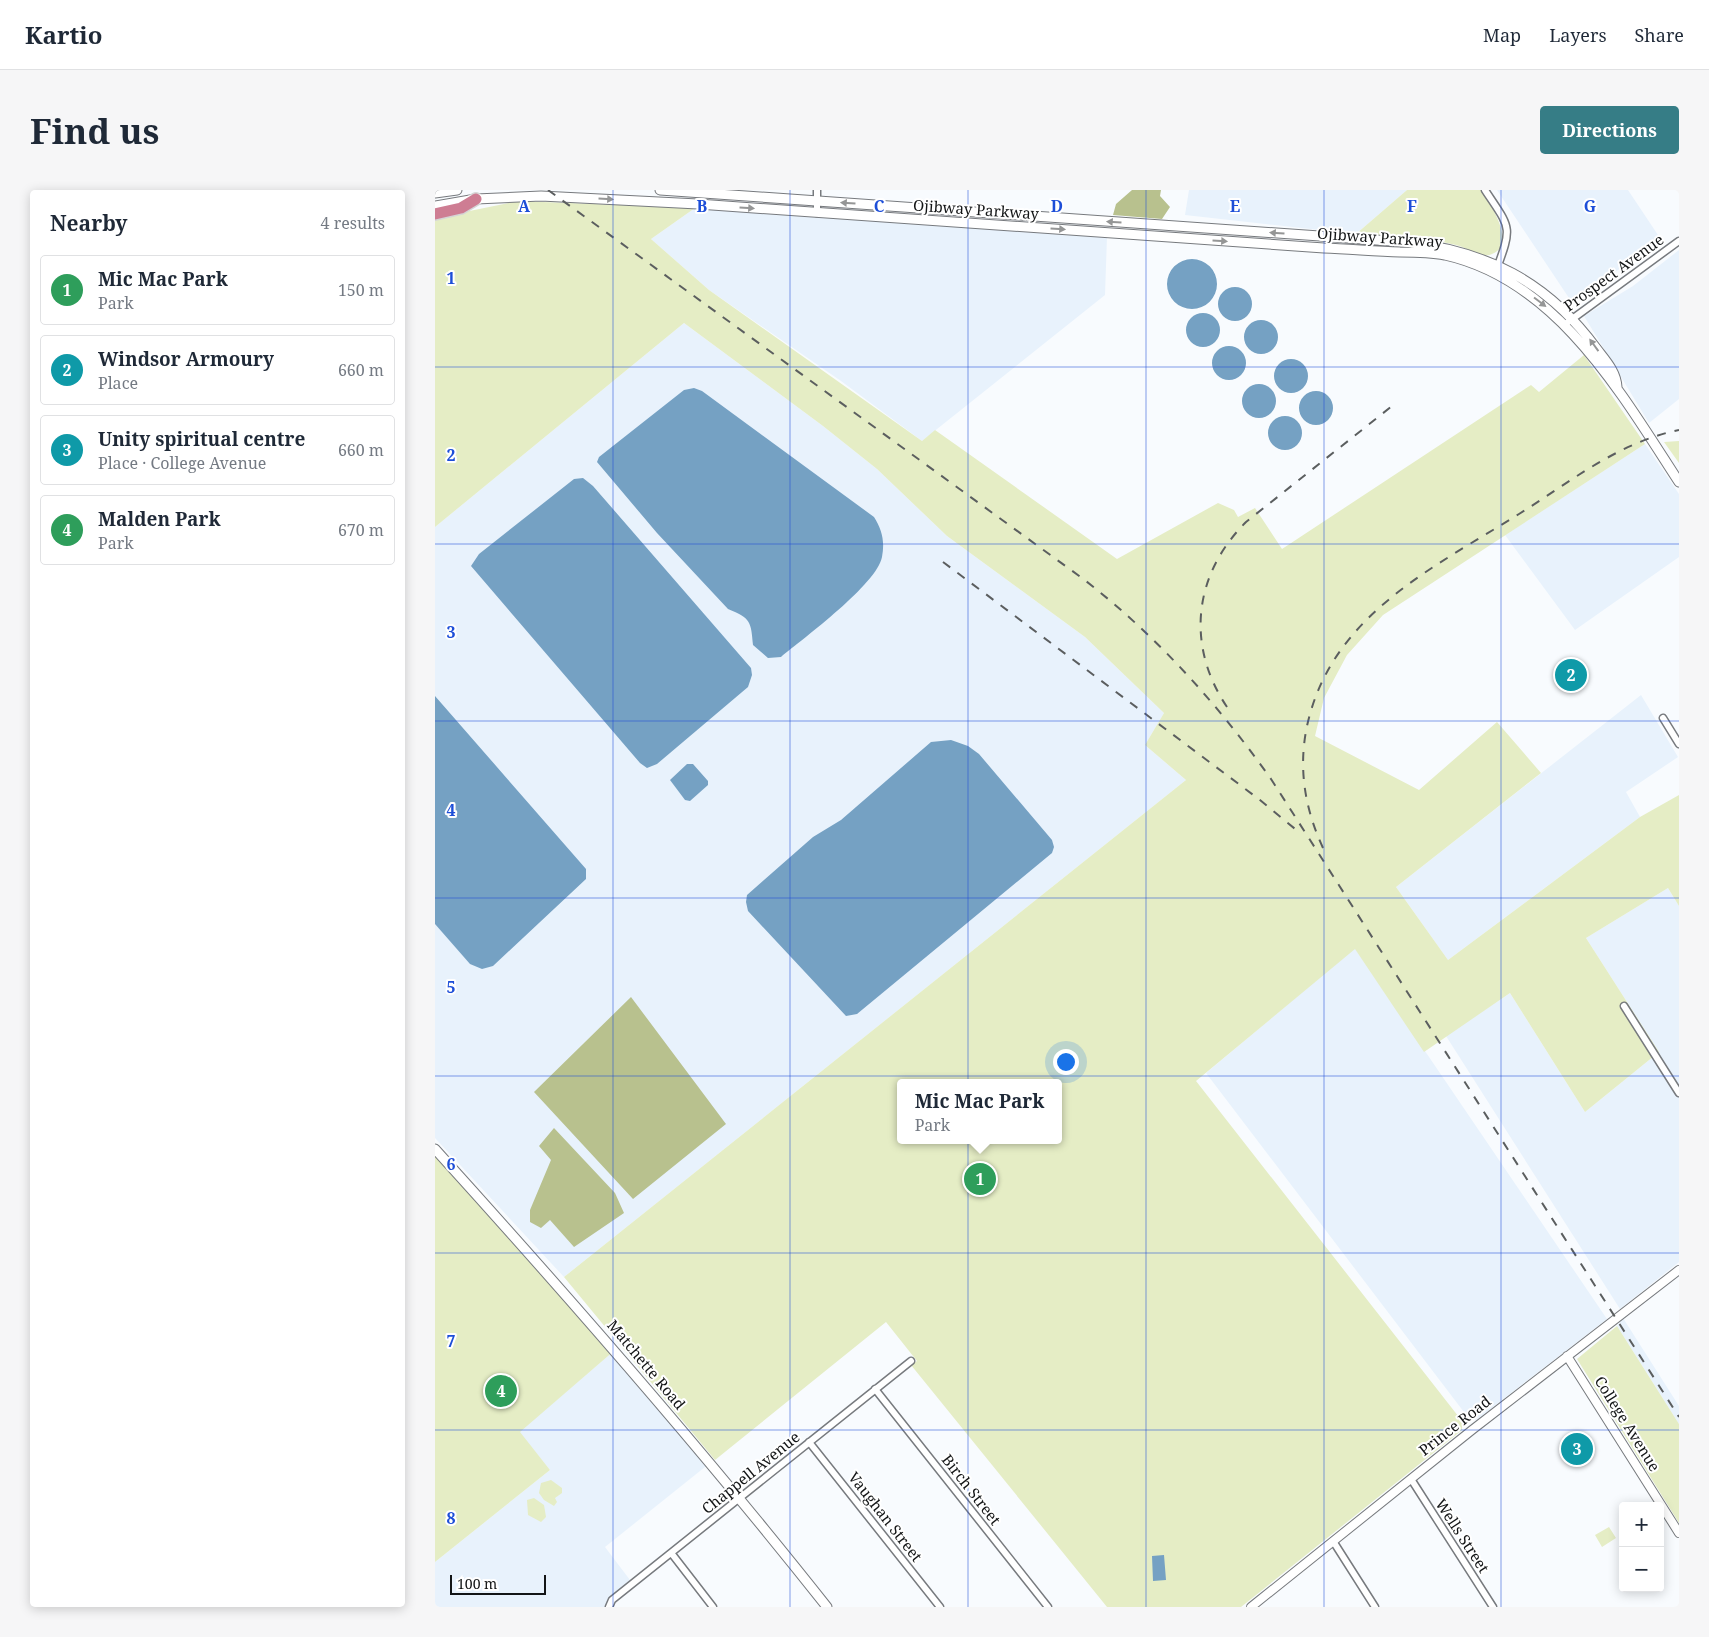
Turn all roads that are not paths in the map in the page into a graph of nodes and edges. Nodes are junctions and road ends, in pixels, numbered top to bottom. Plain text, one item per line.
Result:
1 (457, 190) edge
2 (661, 190) edge
3 (817, 190) edge
4 (1485, 190) edge
5 (435, 193) edge
6 (476, 199) junction
7 (818, 201) junction
8 (435, 206) edge
9 (817, 213) junction
10 (435, 214) edge
11 (1679, 242) edge
12 (1497, 269) junction
13 (1573, 318) junction
14 (1564, 325) junction
15 (1617, 387) junction
16 (1679, 482) edge
17 (1663, 718) dead end
18 (1677, 734) edge
19 (1679, 744) edge
20 (1624, 1006) dead end
21 (1679, 1093) edge
22 (435, 1149) edge
23 (1678, 1273) edge
24 (1567, 1356) junction
25 (911, 1361) dead end
26 (875, 1389) junction
27 (809, 1442) junction
28 (1411, 1479) junction
29 (740, 1497) junction
30 (1679, 1533) edge
31 (1333, 1541) junction
32 (672, 1554) junction
33 (1260, 1604) edge
34 (609, 1606) edge
35 (713, 1607) edge
36 (827, 1607) edge
37 (940, 1607) edge
38 (1048, 1607) edge
39 (1251, 1607) edge
40 (1375, 1607) edge
41 (1493, 1607) edge

1 - 5 main road
2 - 7 main road, Ojibway Parkway
3 - 7 street
4 - 12 street
6 - 8 main road, Ojibway Parkway
6 -> 9 main road, Ojibway Parkway
6 - 10 highway
7 - 9 street
12 -> 7 main road, Ojibway Parkway
9 -> 12 main road, Ojibway Parkway
11 - 13 street, Prospect Avenue
12 - 13 main road, Ojibway Parkway
12 -> 14 main road, Ojibway Parkway
13 - 14 street, Prospect Avenue
15 -> 13 main road, Ojibway Parkway
14 - 15 main road, Ojibway Parkway
15 - 16 main road
17 - 18 street
18 - 19 street
20 - 21 street
22 - 29 main road, Matchette Road
23 - 24 street, Prince Road
24 - 28 street, Prince Road
24 - 30 street, College Avenue
25 - 26 street, Chappell Avenue
26 - 27 street, Chappell Avenue
26 - 38 street, Birch Street
27 - 29 street, Chappell Avenue
27 - 37 street, Vaughan Street
28 - 31 street, Prince Road
28 - 41 street, Wells Street
29 - 32 street, Chappell Avenue
29 - 36 main road, Matchette Road
31 - 33 street, Prince Road
31 - 40 street
32 - 34 street, Chappell Avenue
32 - 35 street
33 - 39 street, Prince Road

